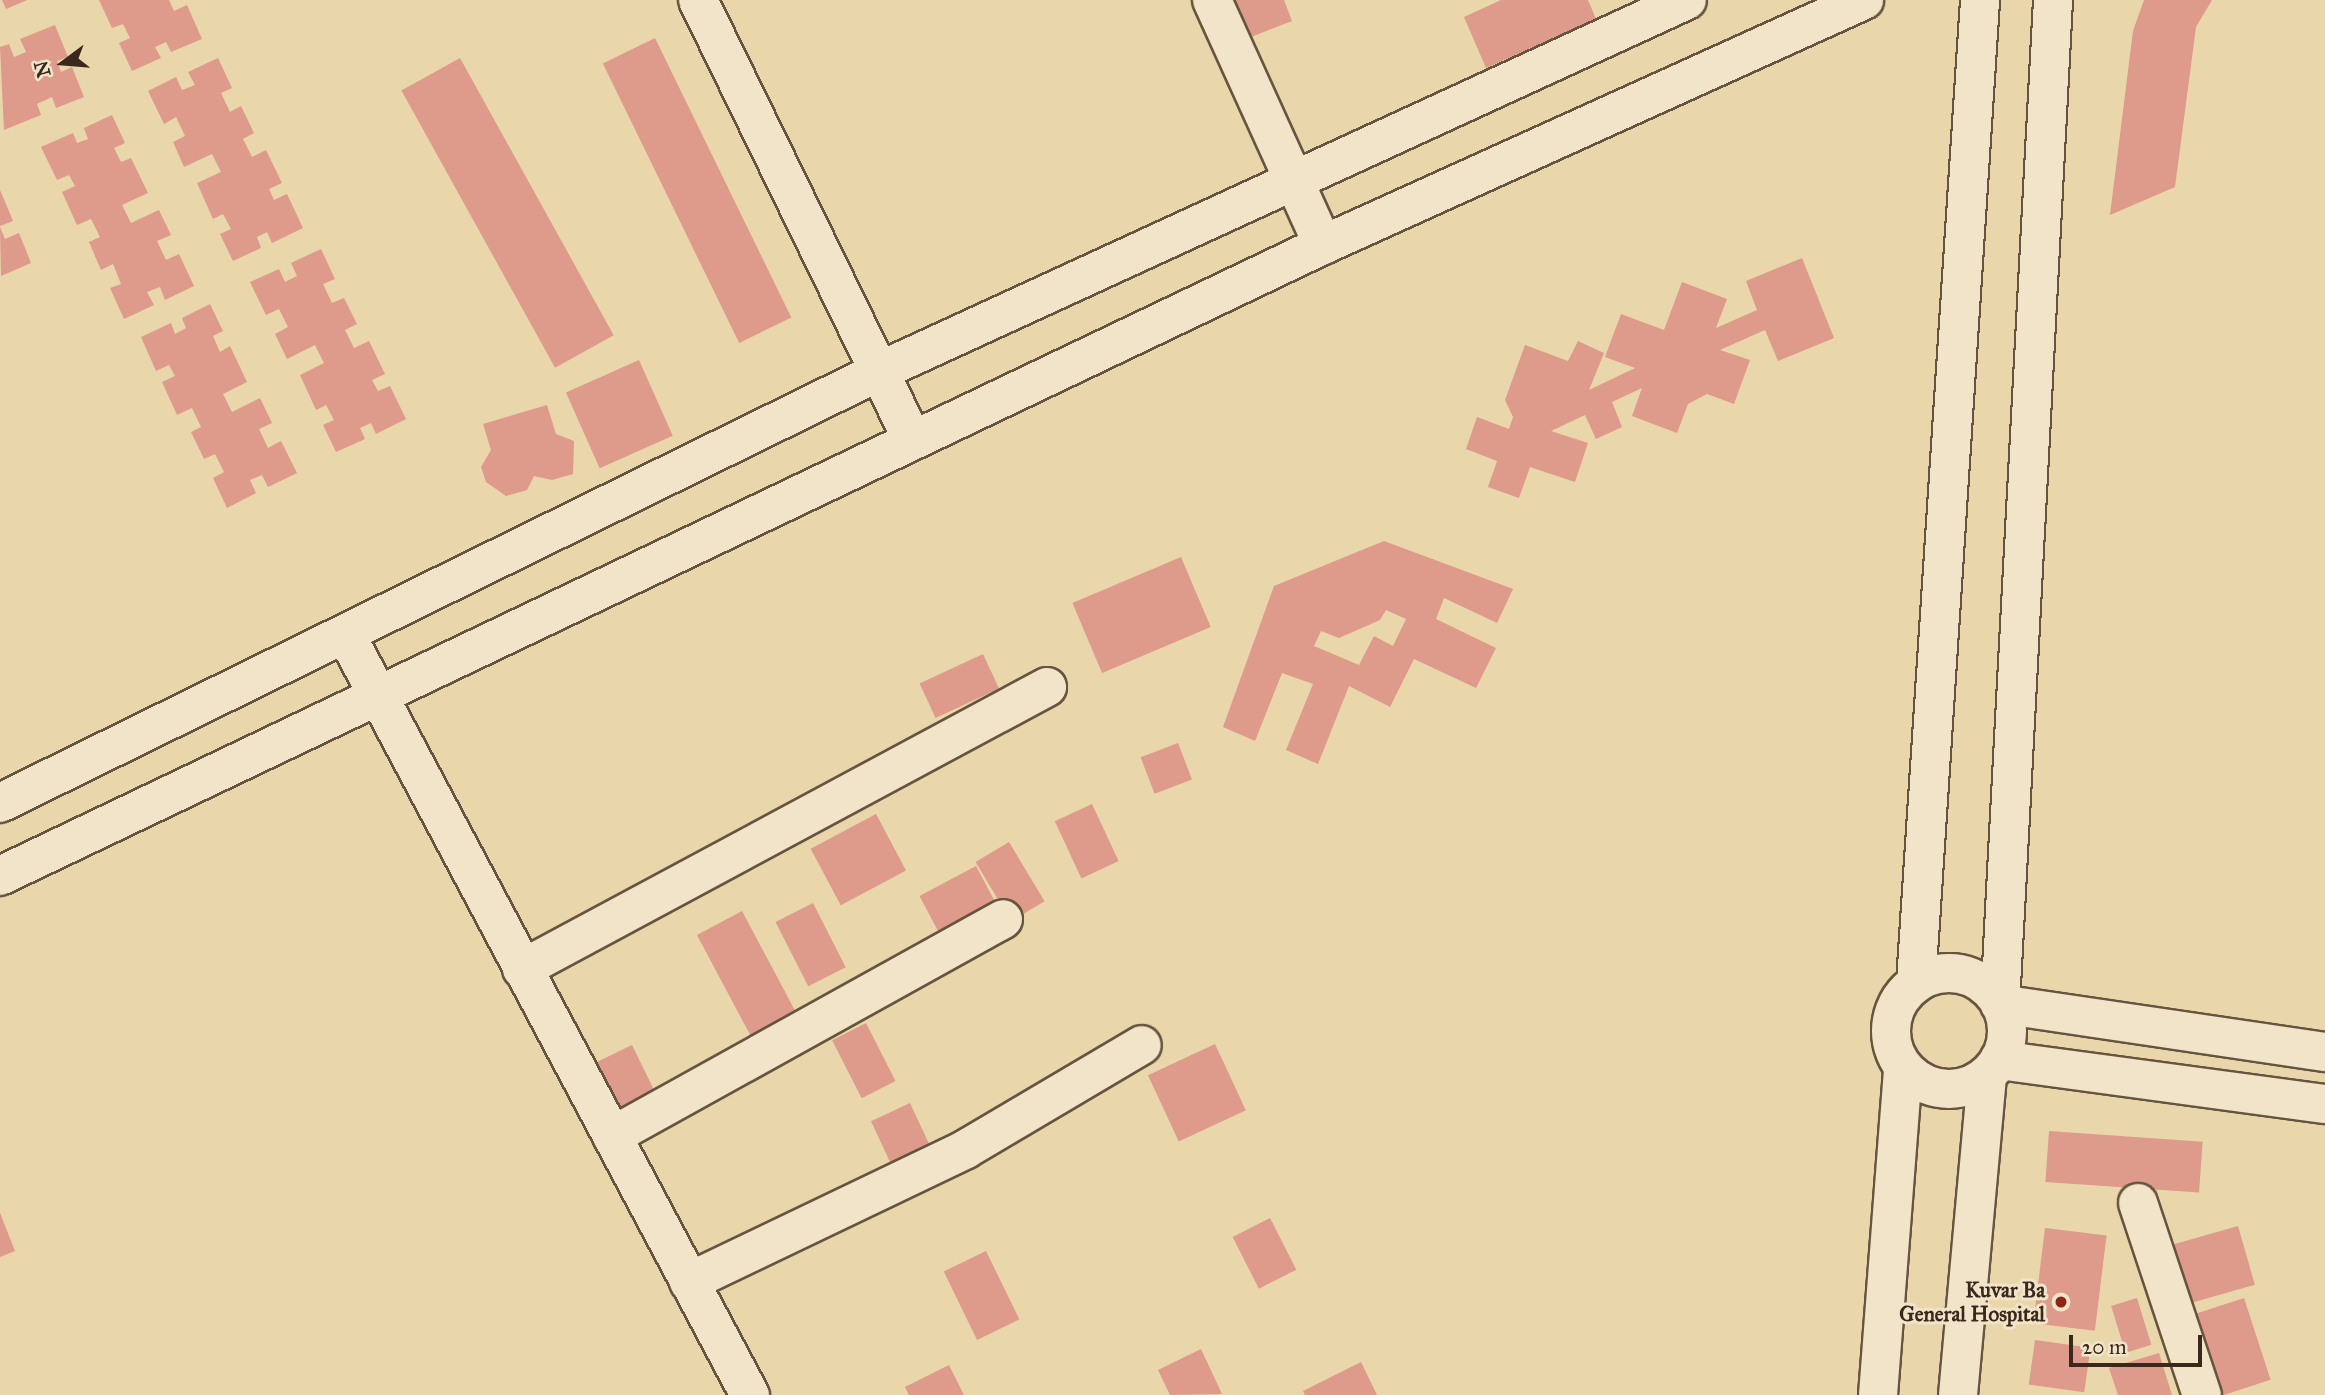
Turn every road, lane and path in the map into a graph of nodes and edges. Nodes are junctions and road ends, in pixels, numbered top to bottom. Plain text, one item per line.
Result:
1 (698, 0) edge
2 (1212, 0) edge
3 (1687, 0) edge
4 (1864, 0) edge
5 (1980, 0) edge
6 (2053, 0) edge
7 (1294, 182) junction
8 (1322, 245) junction
9 (880, 372) junction
10 (913, 440) junction
11 (346, 635) junction
12 (1047, 687) dead end
13 (378, 699) junction
14 (0, 803) edge
15 (0, 876) edge
16 (1003, 919) dead end
17 (523, 969) junction
18 (1916, 983) junction
19 (2000, 1004) junction
20 (1142, 1045) dead end
21 (2325, 1052) edge
22 (1903, 1068) junction
23 (1993, 1068) junction
24 (2325, 1104) edge
25 (612, 1136) junction
26 (2138, 1203) dead end
27 (690, 1282) junction
28 (750, 1395) edge
29 (1878, 1395) edge
30 (1958, 1395) edge
31 (2203, 1395) edge

1 - 9 street
2 - 7 street
3 - 7 street
4 - 8 street
5 - 18 street
6 - 19 street
7 - 8 street
7 - 9 street
8 - 10 street
9 - 10 street
9 - 11 street
10 - 13 street
11 - 13 street
11 - 14 street
12 - 17 street
13 - 15 street
13 - 17 street
16 - 25 street
17 - 25 street
18 - 19 street
18 - 22 street
19 - 21 street
19 - 23 street
20 - 27 street
22 - 23 street
22 - 29 street
23 - 24 street
23 - 30 street
25 - 27 street
26 - 31 street
27 - 28 street

